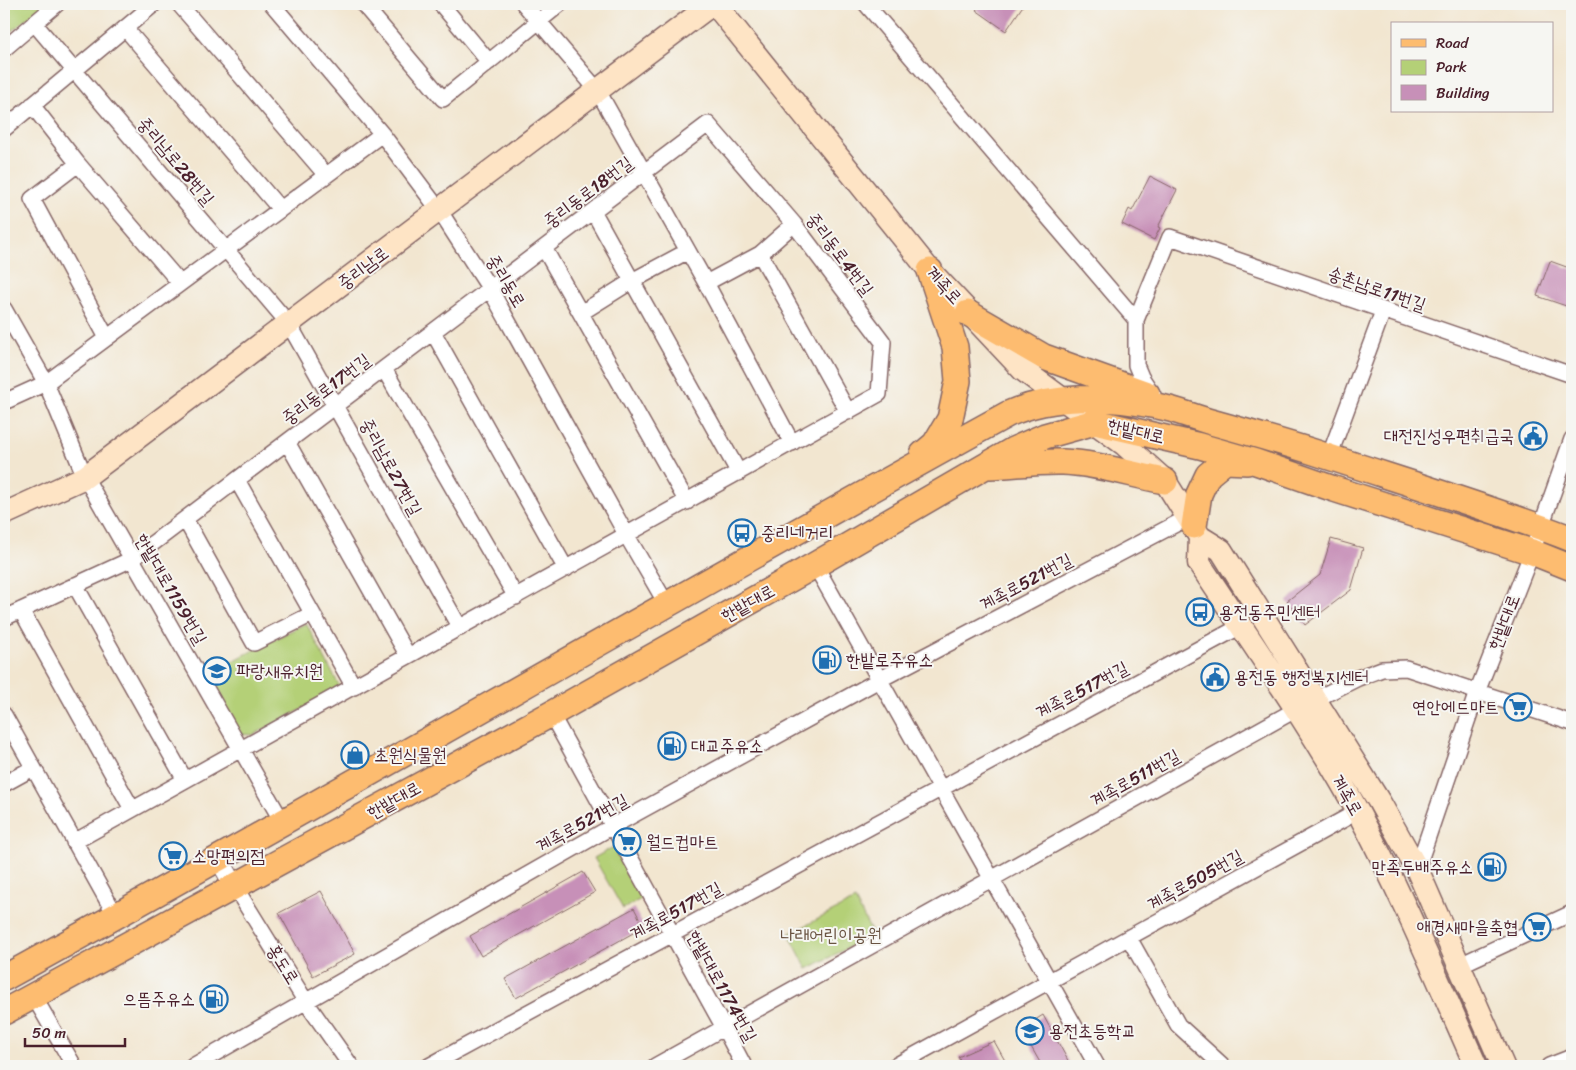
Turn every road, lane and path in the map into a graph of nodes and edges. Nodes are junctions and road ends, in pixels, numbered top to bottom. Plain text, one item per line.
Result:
1 (57, 4) edge
2 (154, 4) edge
3 (179, 4) edge
4 (272, 4) edge
5 (363, 4) edge
6 (441, 4) edge
7 (524, 4) edge
8 (560, 4) edge
9 (714, 4) edge
10 (866, 4) edge
11 (539, 21) junction
12 (34, 23) junction
13 (125, 28) junction
14 (4, 49) edge
15 (489, 62) junction
16 (74, 70) junction
17 (598, 91) junction
18 (32, 105) junction
19 (708, 124) joint
20 (4, 129) edge
21 (382, 134) junction
22 (78, 164) junction
23 (644, 173) junction
24 (326, 175) junction
25 (280, 209) junction
26 (440, 210) junction
27 (593, 211) junction
28 (794, 224) junction
29 (544, 248) junction
30 (226, 250) junction
31 (688, 251) junction
32 (760, 254) junction
33 (930, 271) junction
34 (632, 282) junction
35 (180, 283) junction
36 (706, 284) junction
37 (490, 289) junction
38 (4, 308) edge
39 (1383, 311) junction
40 (968, 312) junction
41 (581, 314) junction
42 (1136, 320) junction
43 (289, 324) junction
44 (433, 332) junction
45 (107, 338) junction
46 (384, 369) junction
47 (1572, 375) edge
48 (46, 383) junction
49 (1154, 396) junction
50 (1064, 400) junction
51 (4, 402) edge
52 (335, 406) junction
53 (848, 412) junction
54 (1095, 422) junction
55 (1210, 422) junction
56 (1572, 439) edge
57 (287, 442) junction
58 (792, 443) junction
59 (1329, 457) junction
60 (1256, 462) junction
61 (985, 466) junction
62 (739, 473) junction
63 (86, 477) junction
64 (237, 480) junction
65 (1165, 481) junction
66 (867, 492) junction
67 (687, 502) junction
68 (4, 514) edge
69 (185, 519) junction
70 (1194, 527) junction
71 (1540, 527) junction
72 (627, 536) junction
73 (1572, 539) edge
74 (1532, 552) junction
75 (132, 559) junction
76 (815, 565) junction
77 (1572, 568) edge
78 (566, 569) junction
79 (75, 585) junction
80 (516, 597) junction
81 (667, 605) junction
82 (21, 610) junction
83 (312, 614) junction
84 (4, 618) edge
85 (1240, 626) junction
86 (460, 628) junction
87 (408, 656) junction
88 (879, 680) junction
89 (354, 687) junction
90 (1477, 692) junction
91 (1316, 699) junction
92 (1297, 710) junction
93 (4, 714) edge
94 (551, 714) junction
95 (1572, 724) edge
96 (241, 749) junction
97 (33, 768) junction
98 (185, 780) junction
99 (4, 784) edge
100 (941, 788) junction
101 (132, 809) junction
102 (1357, 812) junction
103 (283, 823) junction
104 (613, 826) junction
105 (74, 842) junction
106 (219, 859) junction
107 (1417, 869) junction
108 (991, 879) junction
109 (235, 887) junction
110 (1572, 913) edge
111 (116, 916) junction
112 (672, 934) junction
113 (1129, 938) junction
114 (1460, 965) junction
115 (4, 978) edge
116 (1050, 981) junction
117 (33, 995) junction
118 (306, 1002) junction
119 (4, 1012) edge
120 (724, 1028) junction
121 (1572, 1057) edge
122 (74, 1066) edge
123 (193, 1066) edge
124 (351, 1066) edge
125 (430, 1066) edge
126 (655, 1066) edge
127 (744, 1066) edge
128 (895, 1066) edge
129 (1097, 1066) edge
130 (1223, 1066) edge
131 (1476, 1066) edge
132 (1503, 1066) edge
133 (1549, 1066) edge

1 - 12 street
2 - 13 street
3 - 24 street
4 - 21 street, 중리동로
5 - 15 street
6 - 15 street
7 - 11 street
8 - 11 street
9 - 17 main road, 중리남로
9 - 33 main road, 계족로
10 - 42 street
11 - 15 street
11 - 17 street
12 - 14 street
12 - 16 street, 중리남로28번길
13 - 16 street
13 - 25 street
16 - 18 street
16 - 30 street, 중리남로28번길
17 - 23 street
17 - 26 main road, 중리남로
18 - 20 street
18 - 22 street
19 - 23 street, 중리동로18번길
19 - 28 street, 중리동로4번길
21 - 24 street
21 - 26 street, 중리동로
22 - 35 street
22 - 45 street
23 - 27 street, 중리동로18번길
23 - 31 street
24 - 25 street
25 - 30 street
26 - 37 street, 중리동로
26 - 43 main road, 중리남로
27 - 29 street, 중리동로18번길
27 - 34 street
28 - 32 street
28 - 53 street, 중리동로4번길
29 - 37 street, 중리동로18번길
29 - 41 street
30 - 35 street
30 - 43 street, 중리남로28번길
31 - 34 street
31 - 36 street
32 - 36 street
32 - 53 street
33 - 40 main road, 계족로
33 - 66 main road
34 - 41 street
34 - 62 street
35 - 45 street
36 - 58 street
37 - 44 street, 중리동로17번길
37 - 72 street, 중리동로
38 - 48 street, 한밭대로1159번길
39 - 42 street, 송촌남로11번길
39 - 47 street, 송촌남로11번길
39 - 59 street
40 - 49 main road
40 - 50 main road, 계족로
41 - 67 street
42 - 49 street
43 - 52 street, 중리남로27번길
43 - 63 main road, 중리남로
44 - 46 street, 중리동로17번길
44 - 78 street
45 - 48 street
46 - 52 street, 중리동로17번길
46 - 80 street
48 - 51 street
48 - 63 street, 한밭대로1159번길
49 - 55 main road
50 - 54 main road, 계족로
50 - 55 main road, 한밭대로
50 - 66 main road, 한밭대로
52 - 57 street, 중리동로17번길
52 - 86 street, 중리남로27번길
53 - 58 street, 중리동로4번길
54 - 60 main road, 한밭대로
54 - 61 main road, 한밭대로
54 - 65 main road, 계족로
55 - 59 main road, 한밭대로
56 - 71 street, 한밭대로
57 - 64 street, 중리동로17번길
57 - 87 street
58 - 62 street, 중리동로4번길
59 - 71 main road, 한밭대로
60 - 70 main road
60 - 74 main road, 한밭대로
61 - 65 main road
61 - 76 main road, 한밭대로
62 - 67 street, 중리동로4번길
63 - 68 main road, 중리남로
63 - 75 street, 한밭대로1159번길
64 - 69 street, 중리동로17번길
64 - 83 street
65 - 70 main road, 계족로
66 - 81 main road, 한밭대로
67 - 72 street, 중리동로4번길
69 - 75 street, 중리동로17번길
69 - 83 street
70 - 85 main road, 계족로
70 - 88 street, 계족로521번길
70 - 91 main road, 계족로
71 - 73 main road, 한밭대로
71 - 74 street, 한밭대로
72 - 78 street, 중리동로4번길
72 - 81 street, 중리동로
74 - 77 main road, 한밭대로
74 - 90 street, 한밭대로
75 - 79 street, 중리동로17번길
75 - 96 street, 한밭대로1159번길
76 - 88 street
76 - 94 main road, 한밭대로
78 - 80 street, 중리동로4번길
79 - 82 street, 중리동로17번길
79 - 98 street
80 - 86 street, 중리동로4번길
81 - 103 main road, 한밭대로
82 - 84 street, 중리동로17번길
82 - 101 street
83 - 89 street
85 - 92 main road, 계족로
85 - 100 street, 계족로517번길
86 - 87 street, 중리동로4번길
87 - 89 street, 중리동로4번길
88 - 100 street
88 - 104 street, 계족로521번길
89 - 96 street, 중리동로4번길
90 - 91 street
90 - 95 street
90 - 107 street
91 - 107 main road, 계족로
92 - 102 main road, 계족로
92 - 108 street, 계족로511번길
93 - 97 street
94 - 104 street, 한밭대로1174번길
94 - 109 main road, 한밭대로
96 - 98 street, 중리동로4번길
96 - 103 street, 한밭대로1159번길
97 - 99 street
97 - 105 street
98 - 101 street, 중리동로4번길
100 - 108 street
100 - 112 street, 계족로517번길
101 - 105 street, 중리동로4번길
102 - 113 street, 계족로505번길
102 - 131 main road, 계족로
103 - 106 main road, 한밭대로
104 - 112 street, 한밭대로1174번길
104 - 118 street, 계족로521번길
105 - 111 street
106 - 109 street, 홍도로
106 - 111 main road, 한밭대로
107 - 114 main road, 계족로
108 - 116 street
108 - 120 street, 계족로511번길
109 - 117 main road, 한밭대로
109 - 118 street, 홍도로
110 - 114 street
111 - 115 main road, 한밭대로
112 - 120 street, 한밭대로1174번길
112 - 125 street, 계족로517번길
113 - 116 street, 계족로505번길
113 - 130 street
114 - 132 main road, 계족로
116 - 128 street, 계족로505번길
116 - 129 street
117 - 119 main road, 한밭대로
117 - 122 street
118 - 123 street, 계족로521번길
118 - 124 street, 홍도로
120 - 126 street, 계족로511번길
120 - 127 street, 한밭대로1174번길
121 - 133 street

